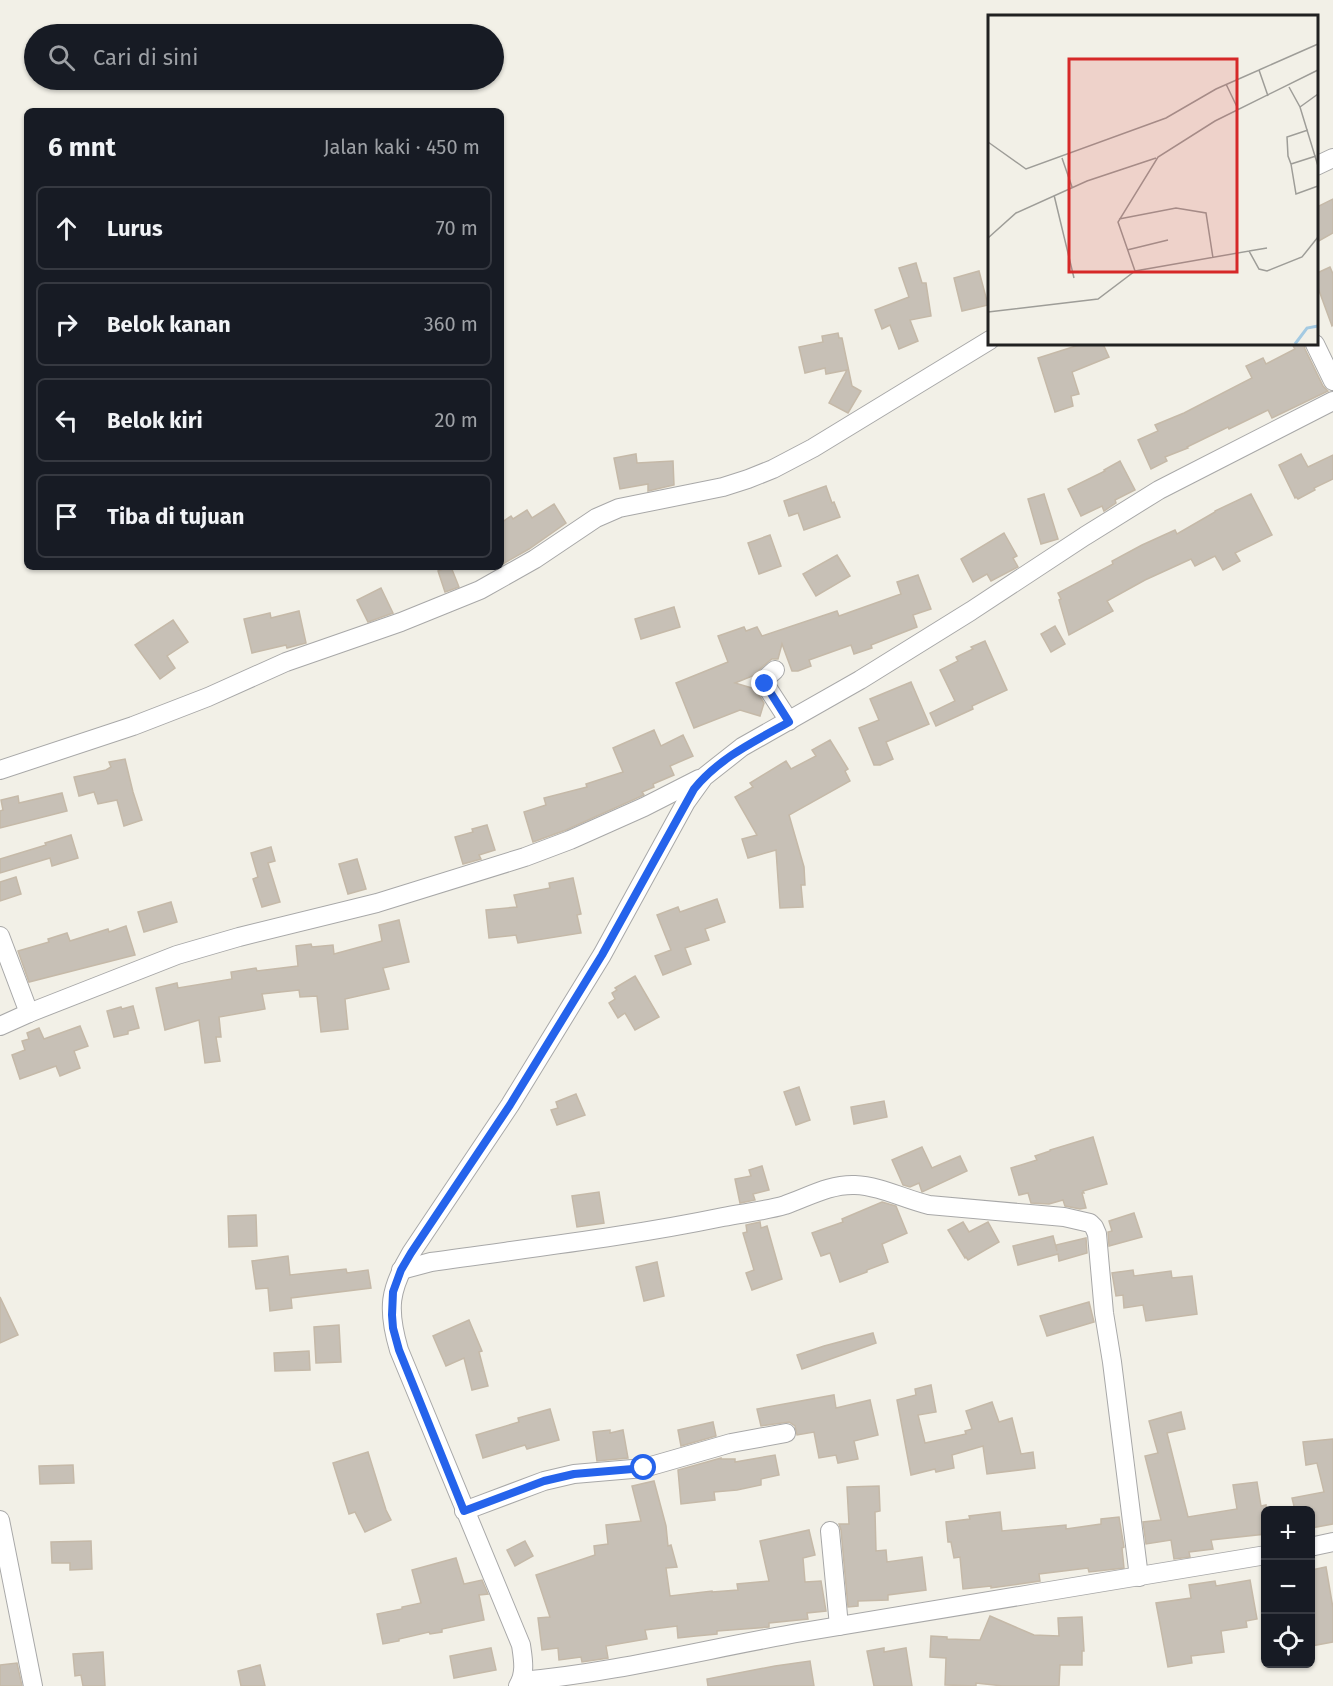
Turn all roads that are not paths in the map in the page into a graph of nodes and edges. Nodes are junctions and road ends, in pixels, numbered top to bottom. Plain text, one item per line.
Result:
1 (1333, 158) edge
2 (1318, 166) edge
3 (988, 340) edge
4 (1315, 345) edge
5 (1333, 381) edge
6 (1333, 401) edge
7 (775, 670) dead end
8 (789, 722) junction
9 (0, 770) edge
10 (704, 777) junction
11 (0, 936) edge
12 (29, 1013) junction
13 (0, 1026) edge
14 (401, 1270) junction
15 (786, 1433) dead end
16 (464, 1511) junction
17 (0, 1520) edge
18 (830, 1531) dead end
19 (1333, 1542) edge
20 (1315, 1546) edge
21 (1261, 1556) edge
22 (1139, 1577) junction
23 (840, 1626) junction
24 (519, 1683) edge
25 (33, 1686) edge

1 - 2 street
3 - 9 street
4 - 5 street
6 - 8 street
7 - 8 street
8 - 10 street
10 - 12 street
10 - 14 street
11 - 12 street
12 - 13 street
14 - 16 street
14 - 22 street
15 - 16 street
16 - 24 street
17 - 25 street
18 - 23 street
19 - 20 street
21 - 22 street
22 - 23 street
23 - 24 street

